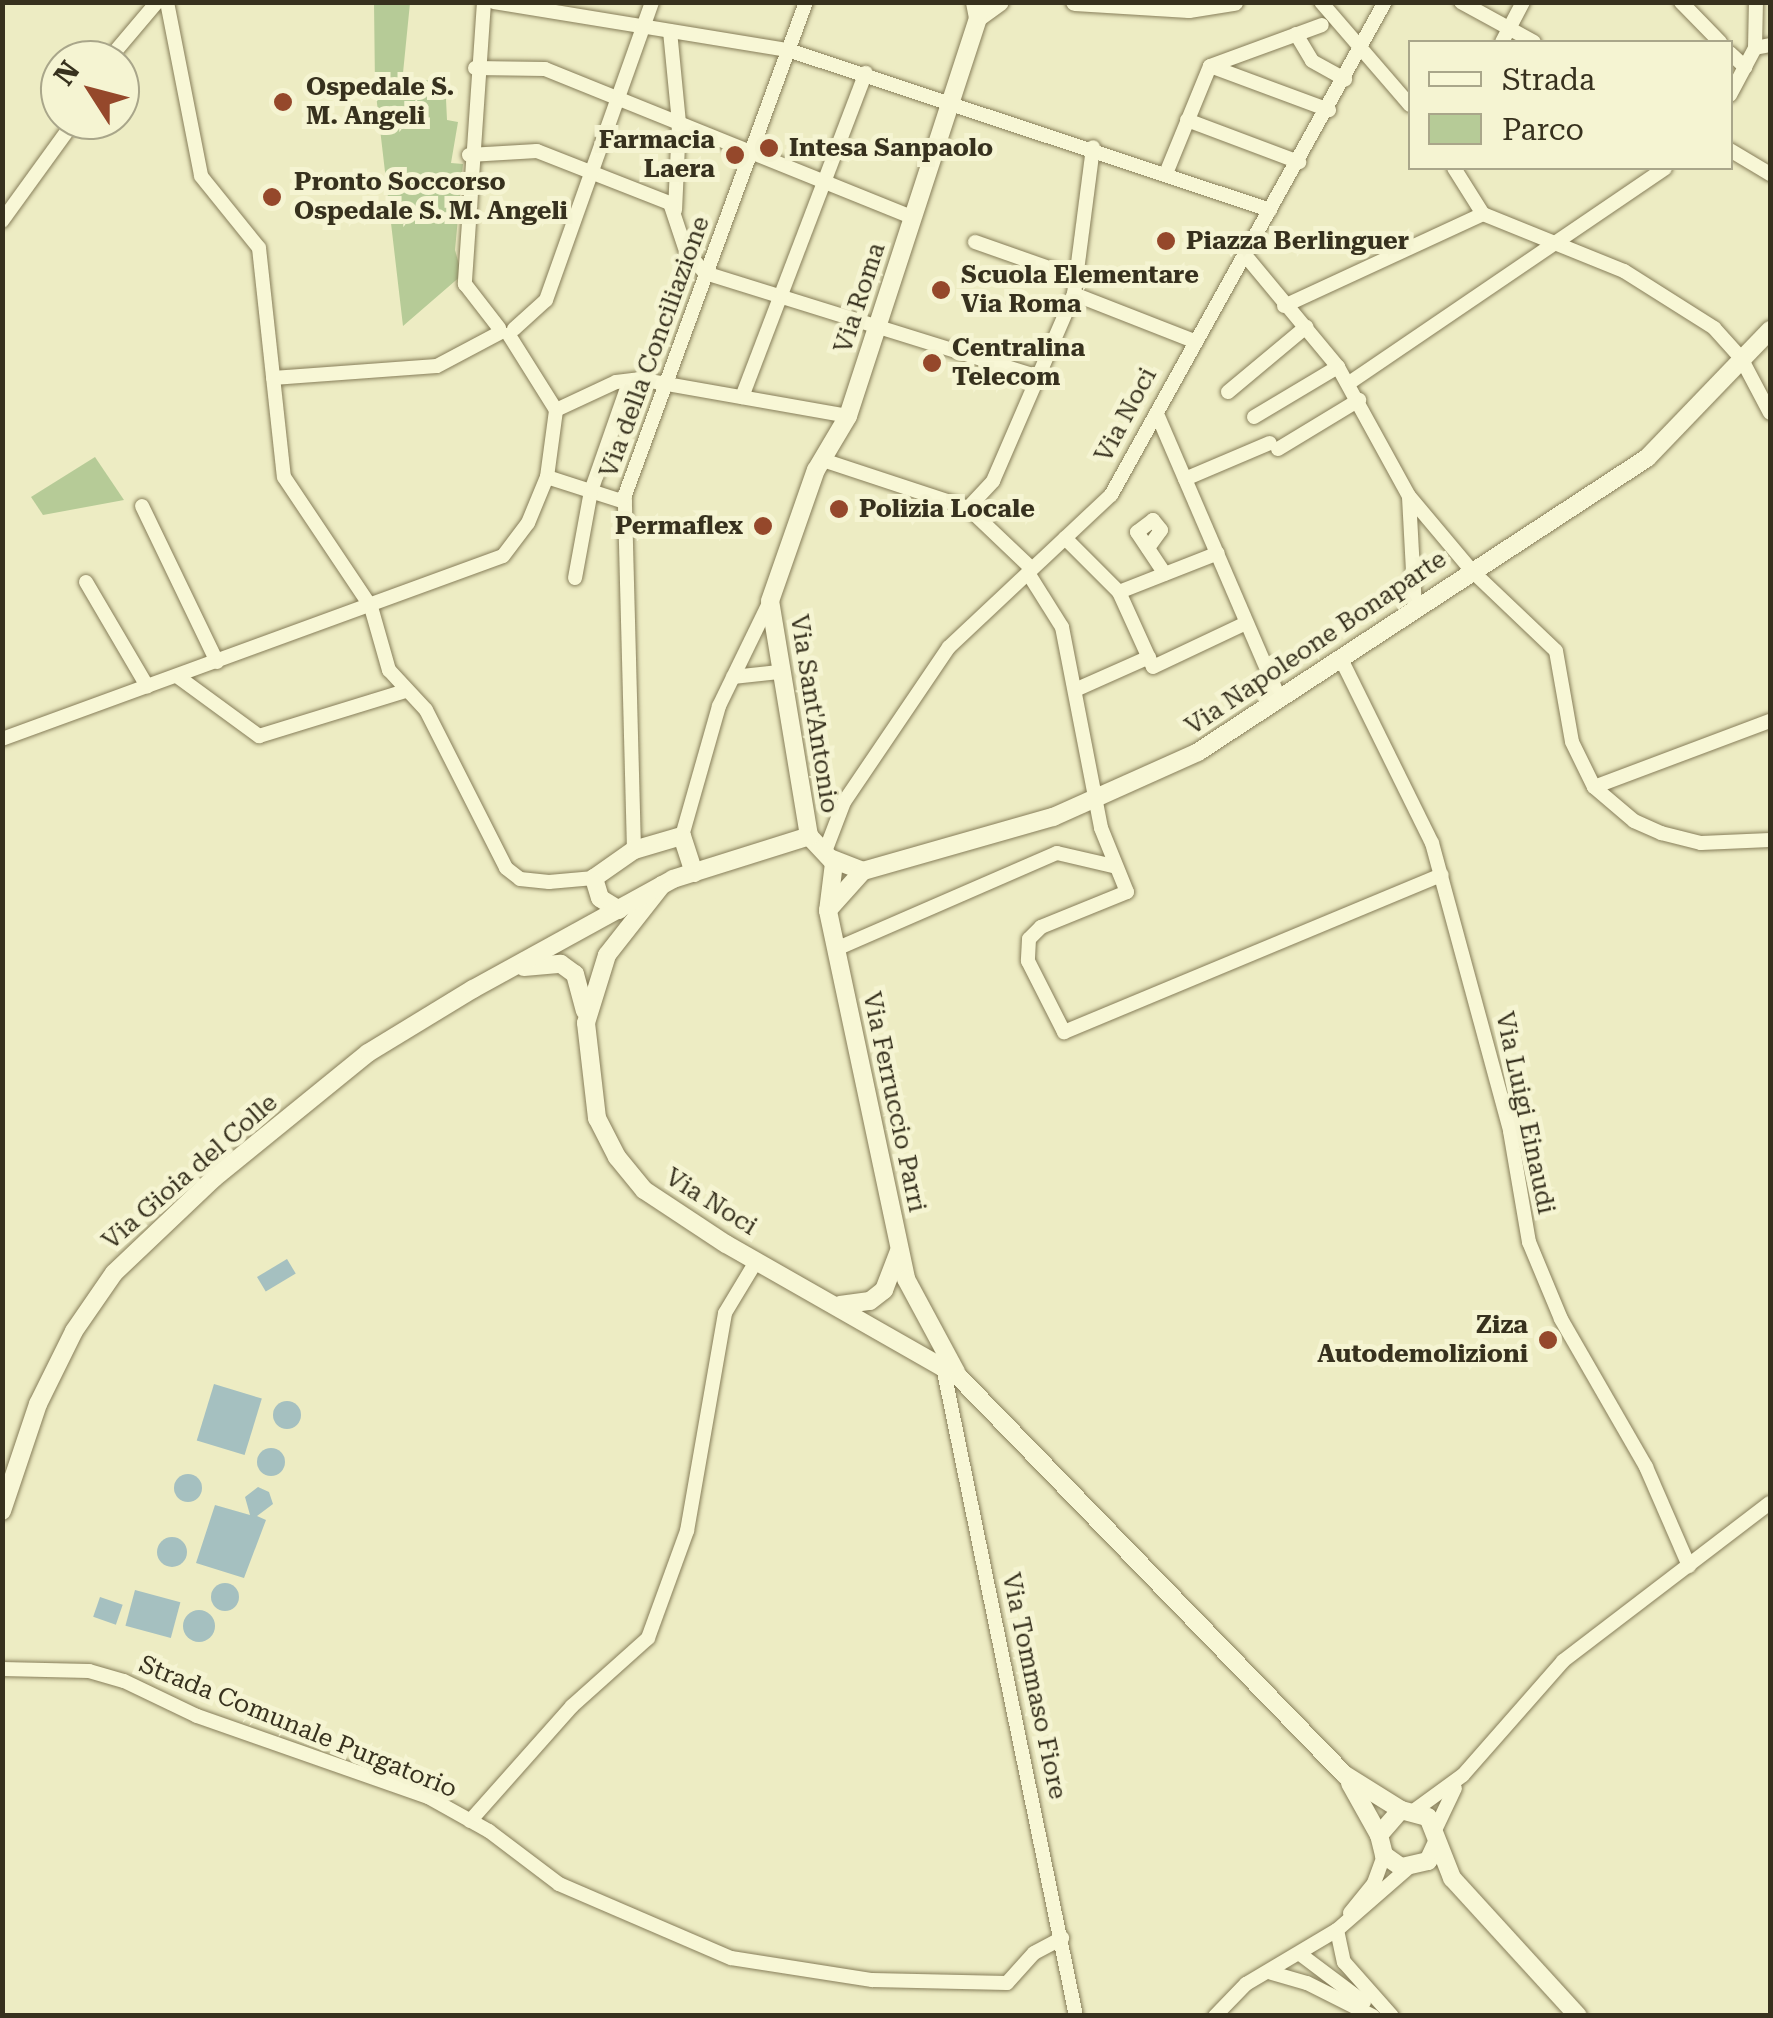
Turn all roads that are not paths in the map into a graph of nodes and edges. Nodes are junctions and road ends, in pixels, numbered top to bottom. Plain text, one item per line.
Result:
1 (157, 2) edge
2 (167, 2) edge
3 (484, 2) edge
4 (494, 2) edge
5 (652, 2) edge
6 (1000, 2) edge
7 (1075, 2) edge
8 (1234, 2) edge
9 (1321, 2) edge
10 (1384, 2) edge
11 (1461, 2) edge
12 (1523, 2) edge
13 (1681, 2) edge
14 (1756, 2) edge
15 (805, 3) edge
16 (532, 6) edge
17 (976, 10) edge
18 (1322, 25) dead end
19 (643, 27) junction
20 (670, 31) junction
21 (1296, 34) junction
22 (1505, 36) edge
23 (125, 40) edge
24 (1718, 40) edge
25 (1361, 42) junction
26 (1763, 46) edge
27 (788, 50) junction
28 (1733, 56) edge
29 (1210, 66) junction
30 (476, 68) junction
31 (1745, 68) junction
32 (866, 74) junction
33 (1345, 78) junction
34 (1733, 89) edge
35 (621, 98) junction
36 (948, 99) junction
37 (1408, 101) edge
38 (1329, 110) junction
39 (1187, 120) junction
40 (679, 123) junction
41 (61, 140) edge
42 (1093, 146) junction
43 (1733, 152) edge
44 (750, 153) junction
45 (469, 155) junction
46 (1298, 162) junction
47 (1455, 170) edge
48 (1662, 170) edge
49 (1166, 171) junction
50 (1770, 174) edge
51 (593, 175) junction
52 (824, 182) junction
53 (1270, 210) junction
54 (675, 211) junction
55 (1483, 214) junction
56 (912, 217) junction
57 (2, 221) edge
58 (975, 242) dead end
59 (1556, 244) junction
60 (1245, 255) junction
61 (705, 274) junction
62 (1077, 278) junction
63 (1074, 294) junction
64 (779, 295) junction
65 (1284, 306) junction
66 (879, 324) junction
67 (1306, 327) junction
68 (1770, 330) edge
69 (506, 331) junction
70 (1194, 341) junction
71 (1741, 358) junction
72 (1338, 367) junction
73 (1040, 377) junction
74 (273, 378) junction
75 (1349, 384) junction
76 (666, 385) junction
77 (626, 391) dead end
78 (1228, 392) dead end
79 (742, 397) junction
80 (1359, 400) junction
81 (556, 410) junction
82 (1770, 413) edge
83 (1157, 414) junction
84 (848, 416) junction
85 (1254, 416) dead end
86 (823, 460) junction
87 (547, 477) junction
88 (1186, 479) junction
89 (591, 492) junction
90 (1409, 496) junction
91 (625, 502) junction
92 (142, 506) dead end
93 (968, 508) junction
94 (1065, 538) junction
95 (1148, 548) dead end
96 (1218, 553) junction
97 (1471, 570) junction
98 (1030, 571) junction
99 (1165, 574) junction
100 (575, 578) dead end
101 (86, 582) dead end
102 (1119, 592) junction
103 (770, 601) junction
104 (371, 607) junction
105 (1415, 608) junction
106 (1246, 624) junction
107 (1342, 660) junction
108 (217, 662) junction
109 (1151, 662) junction
110 (779, 672) junction
111 (178, 676) junction
112 (733, 678) junction
113 (148, 686) junction
114 (1075, 690) junction
115 (405, 691) junction
116 (1280, 699) junction
117 (1770, 722) edge
118 (2, 740) edge
119 (1594, 787) junction
120 (1098, 798) junction
121 (844, 802) junction
122 (682, 836) junction
123 (809, 836) junction
124 (1770, 840) edge
125 (634, 850) junction
126 (829, 854) junction
127 (1113, 866) junction
128 (863, 871) junction
129 (694, 872) junction
130 (1442, 876) junction
131 (594, 878) junction
132 (662, 885) junction
133 (619, 910) junction
134 (828, 911) junction
135 (836, 949) junction
136 (504, 972) junction
137 (586, 1022) junction
138 (899, 1246) junction
139 (757, 1260) junction
140 (840, 1305) junction
141 (951, 1372) junction
142 (1770, 1503) edge
143 (2, 1511) edge
144 (1690, 1566) junction
145 (2, 1669) edge
146 (1344, 1774) junction
147 (1464, 1775) junction
148 (1408, 1810) junction
149 (470, 1821) junction
150 (1379, 1835) junction
151 (1437, 1835) junction
152 (1384, 1856) junction
153 (1412, 1868) junction
154 (1480, 1914) junction
155 (1337, 1930) junction
156 (1062, 1938) junction
157 (1300, 1954) junction
158 (1272, 1973) junction
159 (1076, 2016) edge
160 (1216, 2016) edge
161 (1373, 2016) edge
162 (1382, 2016) edge
163 (1392, 2016) edge
164 (1578, 2016) edge

1 - 23 street
2 - 74 street
3 - 30 street
4 - 16 street
5 - 19 street
6 - 17 main road
7 - 8 main road
9 - 25 street
10 - 25 street, Via Noci
11 - 22 street
12 - 22 street
13 - 24 street
14 - 26 street
15 - 27 street, Via della Conciliazione
16 - 19 street
17 - 36 main road, Via Roma
18 - 21 street
19 - 20 street
19 - 35 street
20 - 27 street
20 - 40 street
21 - 29 street
21 - 33 street
25 - 33 street, Via Noci
25 - 37 street
26 - 31 street
27 - 32 street
27 - 44 street, Via della Conciliazione
28 - 31 street
29 - 38 street
29 - 39 street
30 - 35 street
30 - 45 street
31 - 34 street
32 - 36 street
32 - 52 street
33 - 38 street, Via Noci
35 - 40 street
35 - 51 street
36 - 42 street
36 - 56 main road, Via Roma
38 - 46 street, Via Noci
39 - 46 street
39 - 49 street
40 - 44 street
40 - 54 street
41 - 57 street
42 - 49 street
42 - 62 street
43 - 50 street
44 - 52 street
44 - 61 street, Via della Conciliazione
45 - 51 street
45 - 69 street
46 - 53 street, Via Noci
47 - 55 street
48 - 59 street
49 - 53 street
51 - 54 street
51 - 69 street
52 - 56 street
52 - 64 street
53 - 60 street, Via Noci
54 - 61 street
55 - 59 street
55 - 65 street
56 - 66 main road, Via Roma
58 - 62 street
59 - 71 street
59 - 75 street
60 - 65 street
60 - 70 street, Via Noci
61 - 64 street
61 - 76 street, Via della Conciliazione
62 - 63 street
63 - 70 street
63 - 73 street
64 - 66 street
64 - 79 street
65 - 67 street
66 - 73 street
66 - 84 main road, Via Roma
67 - 72 street
67 - 78 street
68 - 71 main road, Via Napoleone Bonaparte
69 - 74 street
69 - 81 street
70 - 83 street, Via Noci
71 - 82 street
71 - 97 main road, Via Napoleone Bonaparte
72 - 75 street
72 - 85 street
73 - 93 street
74 - 104 street
75 - 80 street
76 - 79 street
76 - 81 street
76 - 91 street, Via della Conciliazione
77 - 89 street
79 - 84 street
80 - 88 street
80 - 90 street
81 - 87 street
83 - 88 street
83 - 94 street, Via Noci
84 - 86 main road, Via Roma
86 - 93 street
86 - 103 main road, Via Roma
87 - 89 street
87 - 104 street
88 - 96 street
89 - 91 street
89 - 100 street
90 - 97 street
90 - 105 street
91 - 125 street, Via della Conciliazione
92 - 108 street
93 - 98 street
94 - 98 street, Via Noci
94 - 102 street
95 - 99 street
96 - 99 street
96 - 106 street
97 - 105 main road, Via Napoleone Bonaparte
97 - 119 street
98 - 114 street
98 - 121 street, Via Noci
99 - 102 street
101 - 113 street
102 - 109 street
103 - 110 main road, Via Sant'Antonio
103 - 112 street
104 - 108 street
104 - 115 street
105 - 107 main road, Via Napoleone Bonaparte
106 - 109 street
106 - 116 street
107 - 116 main road, Via Napoleone Bonaparte
107 - 130 street, Via Luigi Einaudi
108 - 111 street
109 - 114 street
110 - 112 street
110 - 123 main road, Via Sant'Antonio
111 - 113 street
111 - 115 street
112 - 122 street
113 - 118 street
114 - 120 street
115 - 131 street
116 - 120 main road, Via Napoleone Bonaparte
117 - 119 street
119 - 124 street
120 - 127 street
120 - 128 main road, Via Napoleone Bonaparte
121 - 123 street, Via Noci
121 - 126 street, Via Noci
122 - 125 main road
122 - 129 main road
123 - 126 main road
123 - 129 main road
125 - 131 main road
126 - 128 main road
126 - 134 main road, Via Ferruccio Parri
127 - 130 street
127 - 135 street
128 - 134 main road
129 - 132 main road
130 - 144 street, Via Luigi Einaudi
131 - 133 main road
132 - 133 main road
132 - 137 main road, Via Noci
133 - 136 main road
134 - 135 main road, Via Ferruccio Parri
135 - 138 main road, Via Ferruccio Parri
136 - 137 main road
136 - 143 main road, Via Gioia del Colle
137 - 139 main road, Via Noci
138 - 140 main road
138 - 141 main road, Via Ferruccio Parri
139 - 140 main road, Via Noci
139 - 149 street
140 - 141 main road, Via Noci
141 - 146 main road, Via Noci
141 - 156 street, Via Tommaso Fiore
142 - 144 street
144 - 147 street
145 - 149 street, Strada Comunale Purgatorio
146 - 148 main road, Via Noci
146 - 150 main road, Via Noci
147 - 148 street
147 - 151 street
148 - 150 main road
148 - 151 main road
149 - 156 street, Strada Comunale Purgatorio
150 - 152 main road
151 - 153 main road
151 - 154 main road
152 - 153 main road
152 - 155 street
153 - 154 main road
153 - 155 street
154 - 164 main road
155 - 157 street
155 - 163 street
156 - 159 street, Via Tommaso Fiore
157 - 158 street
157 - 162 street
158 - 160 street
158 - 161 street

